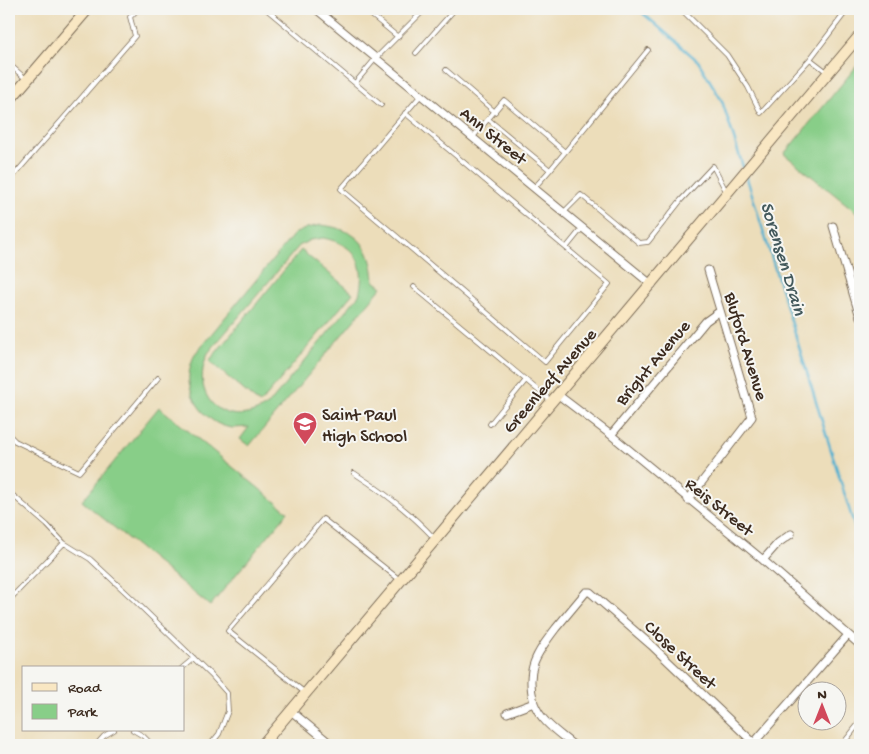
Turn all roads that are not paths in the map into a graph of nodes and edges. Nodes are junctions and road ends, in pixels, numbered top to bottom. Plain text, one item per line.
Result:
1 (12, 9) edge
2 (88, 9) edge
3 (138, 9) edge
4 (266, 9) edge
5 (316, 9) edge
6 (364, 9) edge
7 (425, 9) edge
8 (455, 9) edge
9 (681, 9) edge
10 (848, 9) edge
11 (9, 12) edge
12 (860, 35) edge
13 (398, 37) junction
14 (648, 50) dead end
15 (416, 53) dead end
16 (376, 58) junction
17 (810, 59) junction
18 (9, 64) edge
19 (446, 70) dead end
20 (829, 73) junction
21 (27, 80) junction
22 (355, 83) junction
23 (421, 95) junction
24 (10, 99) edge
25 (382, 105) dead end
26 (495, 112) junction
27 (405, 114) junction
28 (488, 119) junction
29 (473, 137) junction
30 (565, 152) junction
31 (550, 170) junction
32 (9, 182) edge
33 (534, 188) junction
34 (729, 193) junction
35 (564, 212) junction
36 (833, 226) dead end
37 (582, 227) junction
38 (566, 248) junction
39 (708, 270) dead end
40 (652, 285) junction
41 (414, 287) dead end
42 (720, 311) junction
43 (860, 317) edge
44 (158, 378) dead end
45 (526, 380) junction
46 (554, 397) junction
47 (490, 424) dead end
48 (9, 435) edge
49 (611, 435) junction
50 (354, 473) dead end
51 (9, 492) edge
52 (688, 500) junction
53 (790, 534) dead end
54 (436, 539) junction
55 (64, 543) junction
56 (763, 560) junction
57 (400, 580) junction
58 (9, 600) edge
59 (848, 635) junction
60 (860, 644) edge
61 (194, 658) junction
62 (184, 666) edge
63 (306, 694) junction
64 (534, 703) junction
65 (291, 711) junction
66 (507, 712) dead end
67 (860, 722) edge
68 (110, 732) edge
69 (136, 732) edge
70 (753, 744) edge
71 (96, 745) edge
72 (152, 745) edge
73 (210, 745) edge
74 (262, 745) edge
75 (332, 745) edge
76 (573, 745) edge
77 (842, 745) edge

1 - 11 lane
2 - 21 main road
3 - 32 lane
4 - 22 lane
5 - 16 street, Ann Street
6 - 13 lane
7 - 13 lane
8 - 15 lane
9 - 17 lane
10 - 17 lane
12 - 20 main road, Greenleaf Avenue
13 - 16 lane
14 - 30 lane
16 - 22 lane
16 - 23 street, Ann Street
17 - 20 lane
18 - 21 lane
19 - 26 lane
20 - 34 main road, Greenleaf Avenue
21 - 24 main road
22 - 25 lane
23 - 27 lane
23 - 29 street, Ann Street
26 - 28 lane
26 - 30 lane
27 - 38 lane
27 - 38 lane
28 - 29 lane
28 - 31 lane
29 - 33 street, Ann Street
30 - 31 lane
31 - 33 lane
33 - 35 street, Ann Street
34 - 35 lane
34 - 40 main road, Greenleaf Avenue
35 - 37 street, Ann Street
36 - 43 street
37 - 38 lane
37 - 40 street, Ann Street
39 - 42 street, Bluford Avenue
40 - 46 main road, Greenleaf Avenue
41 - 45 lane
42 - 49 street, Bright Avenue
42 - 52 street, Bluford Avenue
44 - 48 lane
45 - 46 lane
45 - 47 lane
46 - 49 street, Reis Street
46 - 54 main road, Greenleaf Avenue
49 - 52 street, Reis Street
50 - 54 lane
51 - 55 lane
52 - 56 street, Reis Street
53 - 56 street
54 - 57 main road, Greenleaf Avenue
55 - 58 lane
55 - 61 lane
56 - 59 street, Reis Street
57 - 63 main road, Greenleaf Avenue
57 - 63 lane
59 - 60 street, Reis Street
59 - 70 street
61 - 62 lane
61 - 73 lane
63 - 65 main road, Greenleaf Avenue
64 - 66 street
64 - 70 street, Close Street
64 - 76 street
65 - 74 main road, Greenleaf Avenue
65 - 75 street
67 - 77 lane
68 - 71 lane
69 - 72 lane

